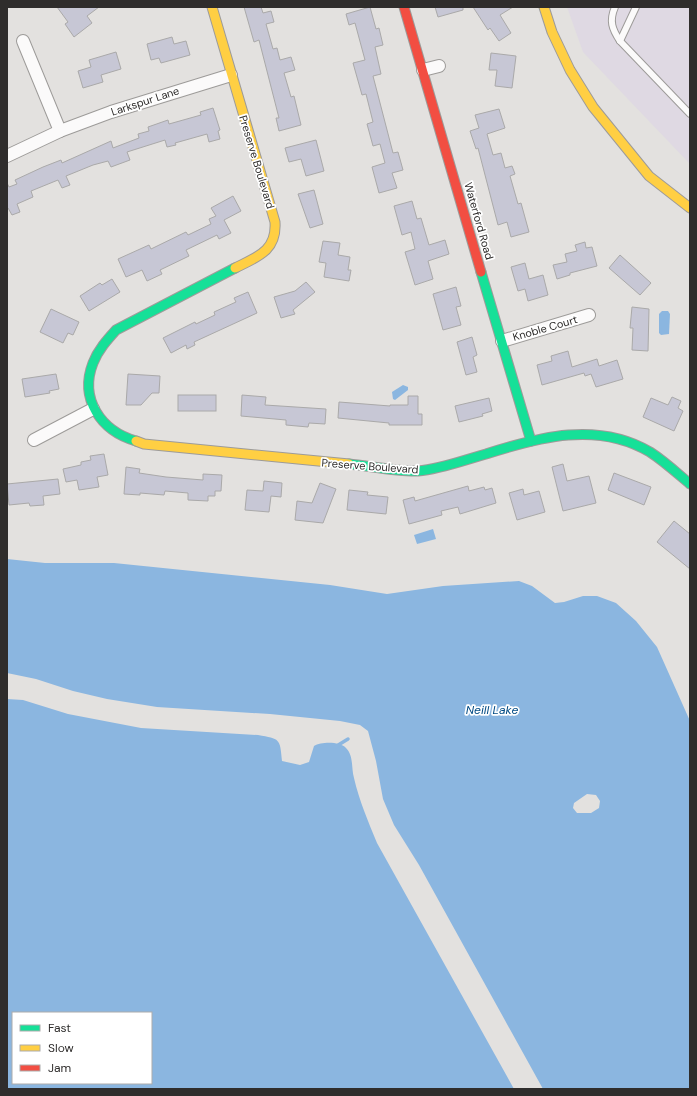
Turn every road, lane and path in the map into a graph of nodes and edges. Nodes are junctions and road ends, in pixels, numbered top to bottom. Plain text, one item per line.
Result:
1 (212, 7) edge
2 (404, 7) edge
3 (615, 7) edge
4 (636, 7) edge
5 (547, 8) edge
6 (23, 41) dead end
7 (620, 41) junction
8 (439, 66) dead end
9 (423, 70) junction
10 (231, 75) junction
11 (690, 114) edge
12 (60, 131) junction
13 (7, 156) edge
14 (690, 208) edge
15 (589, 315) dead end
16 (502, 341) junction
17 (93, 409) junction
18 (34, 440) dead end
19 (531, 441) junction
20 (690, 484) edge

1 - 10 street, Preserve Boulevard
2 - 9 street, Waterford Road
3 - 7 lane
4 - 7 lane
5 - 14 street
6 - 12 street
7 - 11 lane
8 - 9 street
9 - 16 street, Waterford Road
10 - 12 street, Larkspur Lane
10 - 17 street, Preserve Boulevard
12 - 13 street, Larkspur Lane
15 - 16 street, Knoble Court
16 - 19 street, Waterford Road
17 - 18 street
17 - 19 street, Preserve Boulevard
19 - 20 street, Preserve Boulevard

